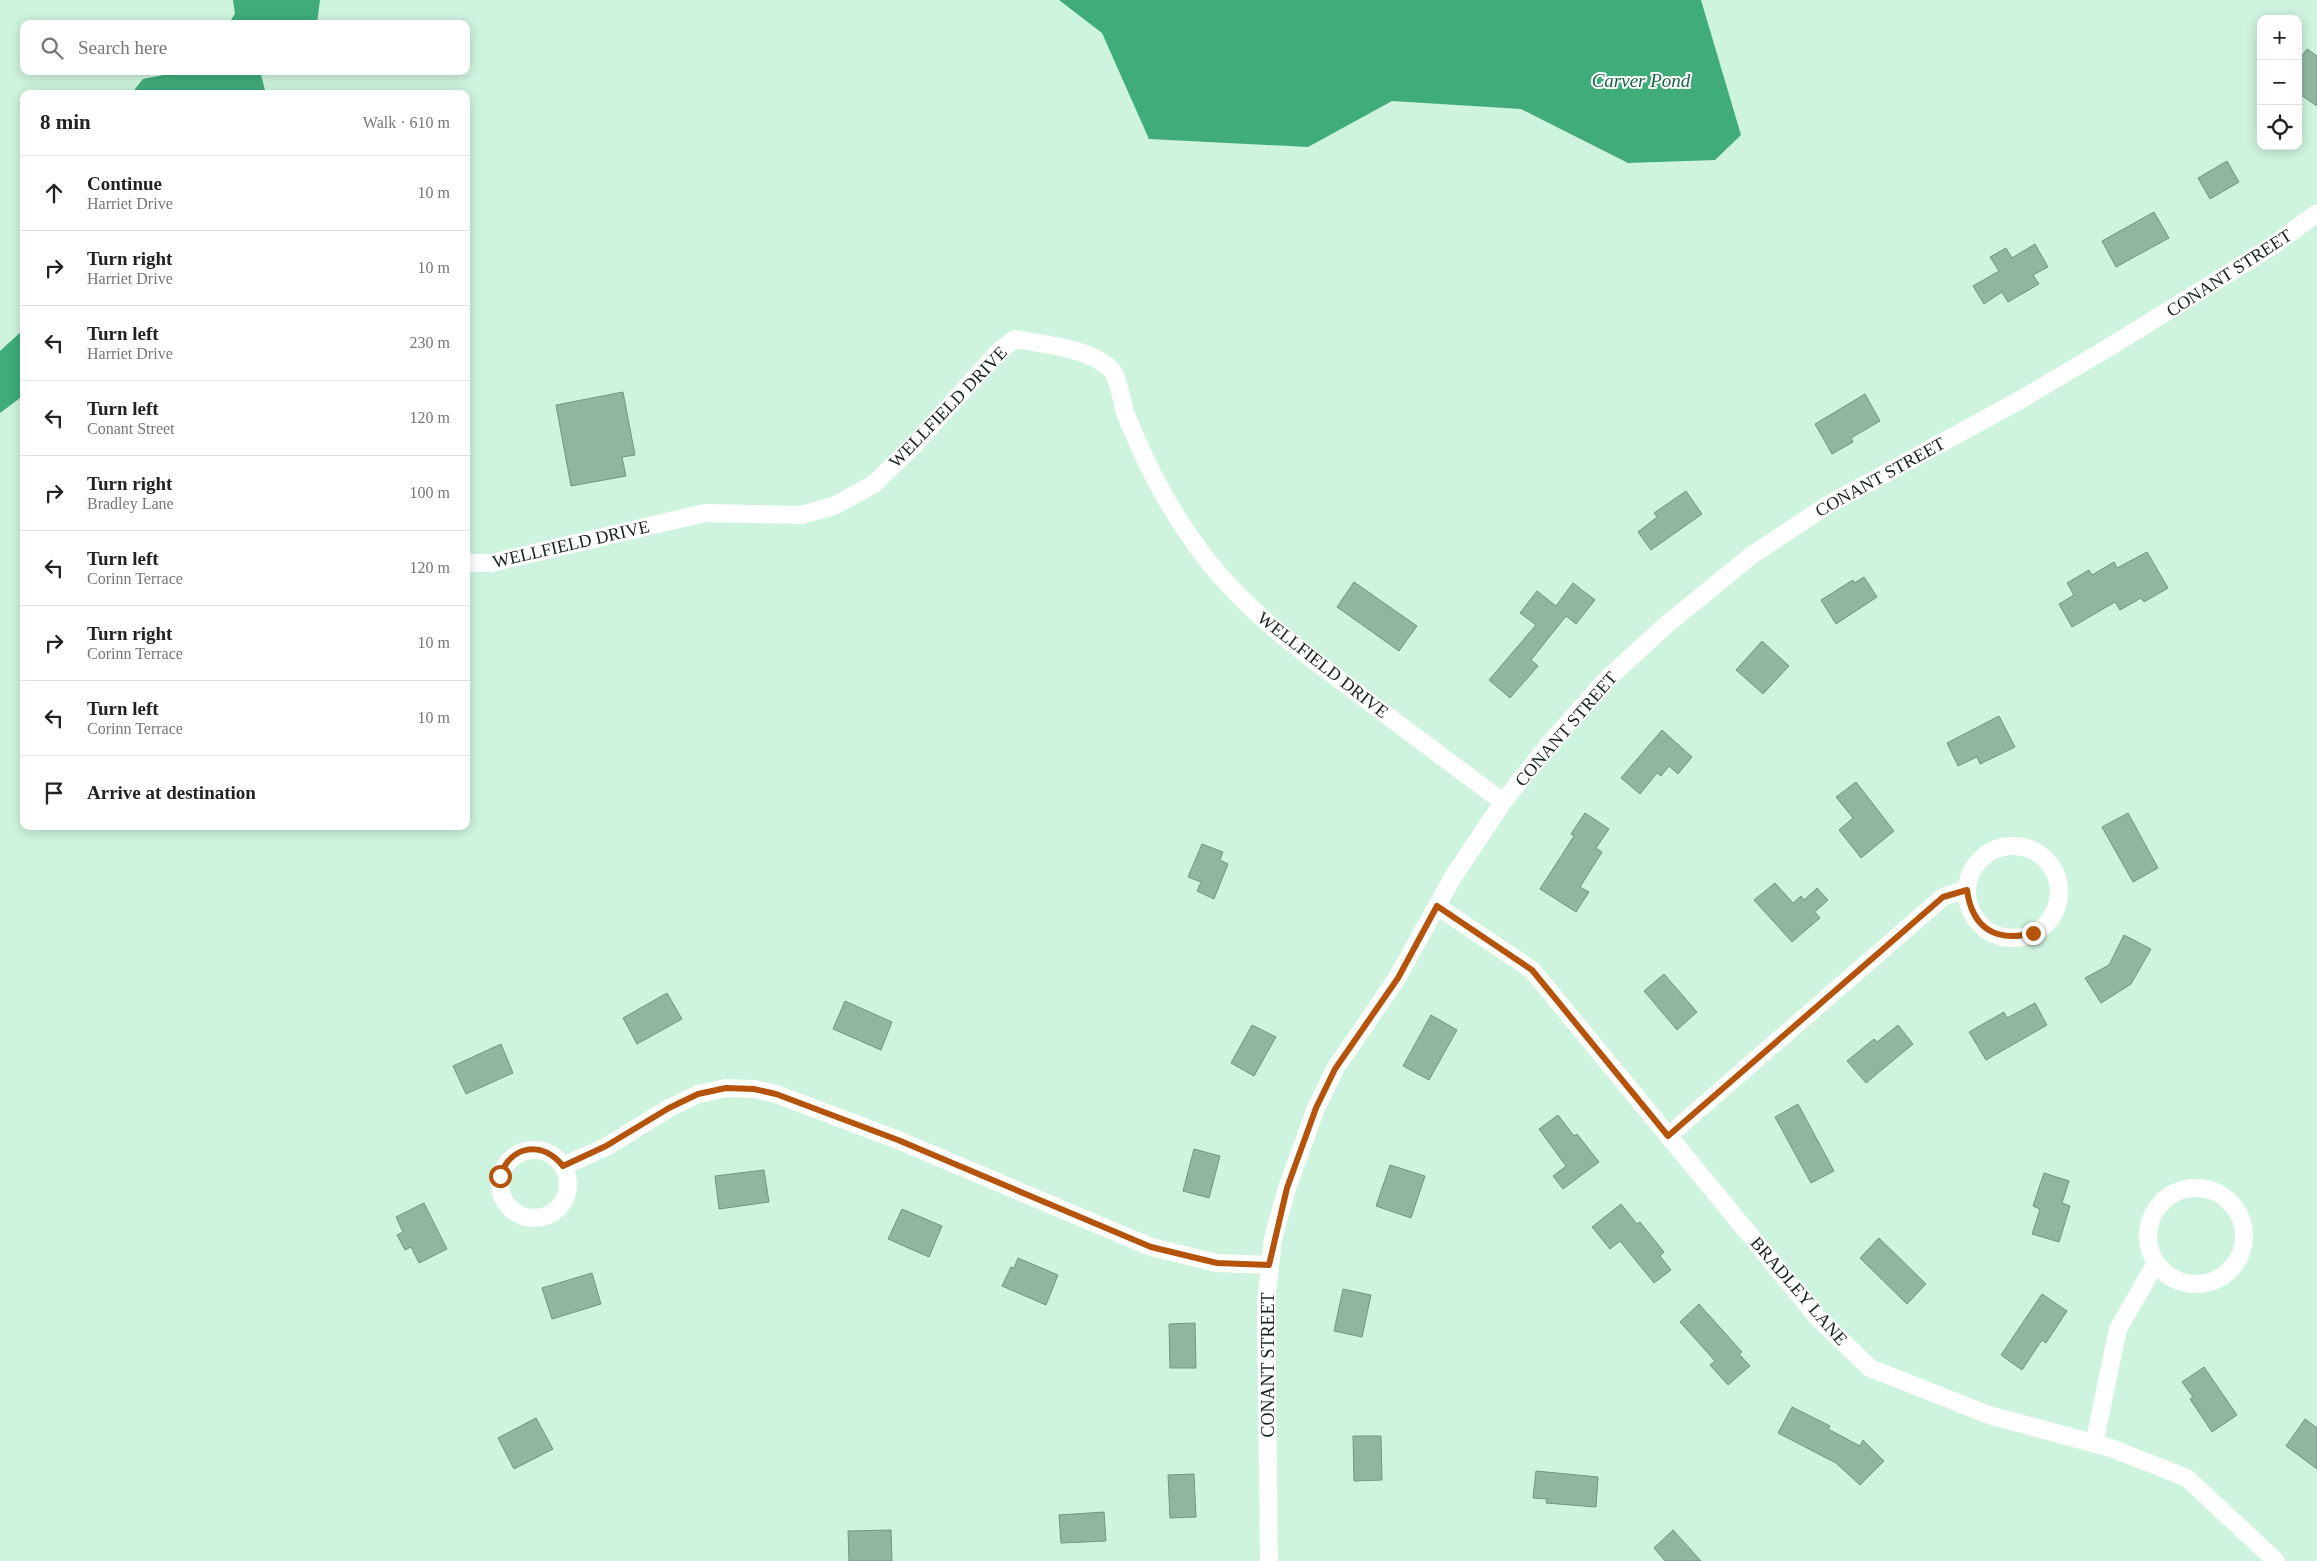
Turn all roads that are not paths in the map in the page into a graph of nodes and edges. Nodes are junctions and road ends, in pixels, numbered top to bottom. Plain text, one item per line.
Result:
1 (2317, 213) edge
2 (470, 563) edge
3 (1503, 802) junction
4 (1967, 890) junction
5 (1437, 906) junction
6 (1668, 1136) junction
7 (563, 1166) dead end
8 (2156, 1263) junction
9 (1269, 1265) junction
10 (2094, 1444) junction
11 (1269, 1561) edge
12 (2276, 1561) edge

1 - 3 street, CONANT STREET
2 - 3 street, WELLFIELD DRIVE
3 - 5 street, CONANT STREET
4 - 4 street
4 - 6 street
5 - 6 street, BRADLEY LANE
5 - 9 street, CONANT STREET
6 - 10 street, BRADLEY LANE
7 - 9 street
8 - 8 street
8 - 10 street
9 - 11 street, CONANT STREET
10 - 12 street, BRADLEY LANE

